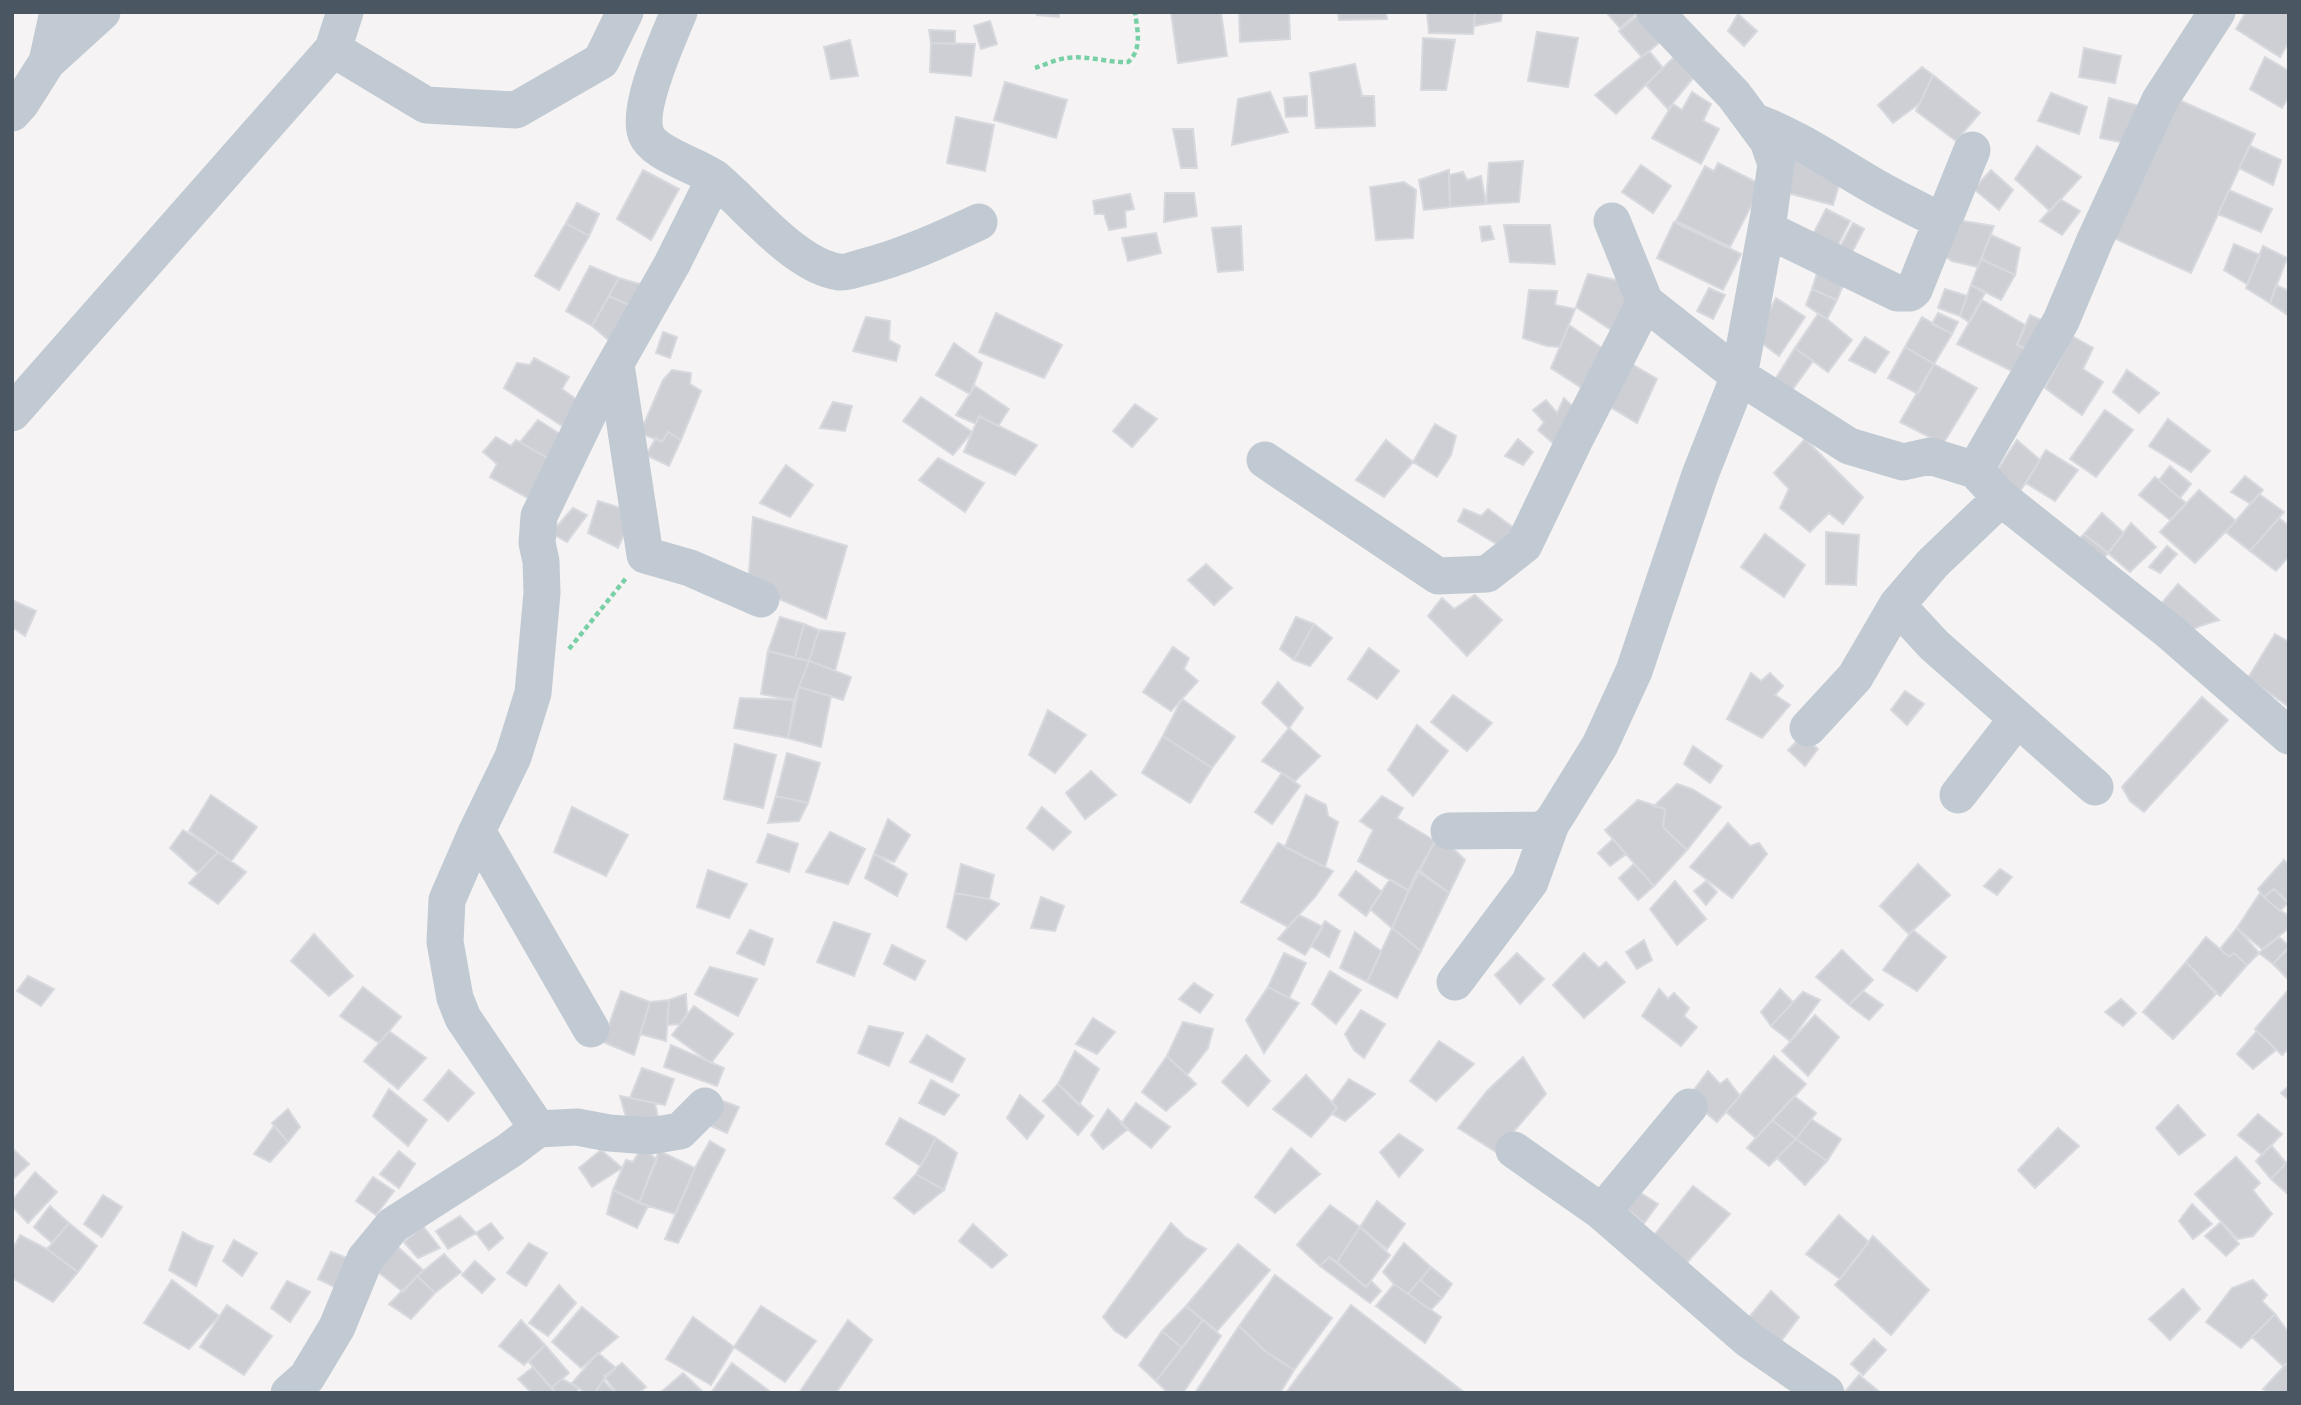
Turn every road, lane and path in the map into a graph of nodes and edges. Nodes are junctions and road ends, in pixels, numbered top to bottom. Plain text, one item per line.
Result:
1 (58, 12) edge
2 (103, 12) edge
3 (345, 12) edge
4 (625, 12) edge
5 (679, 12) edge
6 (1135, 12) edge
7 (1655, 12) edge
8 (2217, 12) edge
9 (333, 49) junction
10 (47, 62) junction
11 (1035, 68) dead end
12 (12, 113) edge
13 (1756, 122) junction
14 (1972, 150) dead end
15 (715, 178) junction
16 (1944, 215) junction
17 (1612, 221) dead end
18 (979, 222) dead end
19 (1766, 229) junction
20 (1645, 302) junction
21 (616, 365) junction
22 (1739, 376) junction
23 (12, 414) edge
24 (1265, 460) dead end
25 (1975, 470) junction
26 (2001, 498) junction
27 (645, 555) junction
28 (761, 599) dead end
29 (1897, 605) junction
30 (566, 653) dead end
31 (2017, 719) junction
32 (1808, 728) dead end
33 (2289, 736) edge
34 (2095, 787) dead end
35 (1958, 795) dead end
36 (1551, 824) junction
37 (477, 831) junction
38 (1449, 831) dead end
39 (1455, 982) dead end
40 (592, 1029) dead end
41 (705, 1106) dead end
42 (1689, 1107) dead end
43 (538, 1129) junction
44 (1514, 1150) dead end
45 (1602, 1212) junction
46 (289, 1393) edge
47 (1826, 1393) edge

1 - 10 street
2 - 10 street
3 - 9 street
4 - 9 street
5 - 15 street
6 - 11 path
7 - 13 street
8 - 25 street
9 - 23 street
10 - 12 street
13 - 16 street
13 - 19 street
14 - 16 street
15 - 18 street
15 - 21 street
16 - 19 street
17 - 20 street
19 - 22 street
20 - 22 street
20 - 24 street
21 - 27 street
21 - 37 street
22 - 25 street
22 - 36 street
25 - 26 street
26 - 29 street
26 - 33 street
27 - 28 street
27 - 30 path
29 - 31 street
29 - 32 street
31 - 34 street
31 - 35 street
36 - 38 street
36 - 39 street
37 - 40 street
37 - 43 street
41 - 43 street
42 - 45 street
43 - 46 street
44 - 45 street
45 - 47 street

